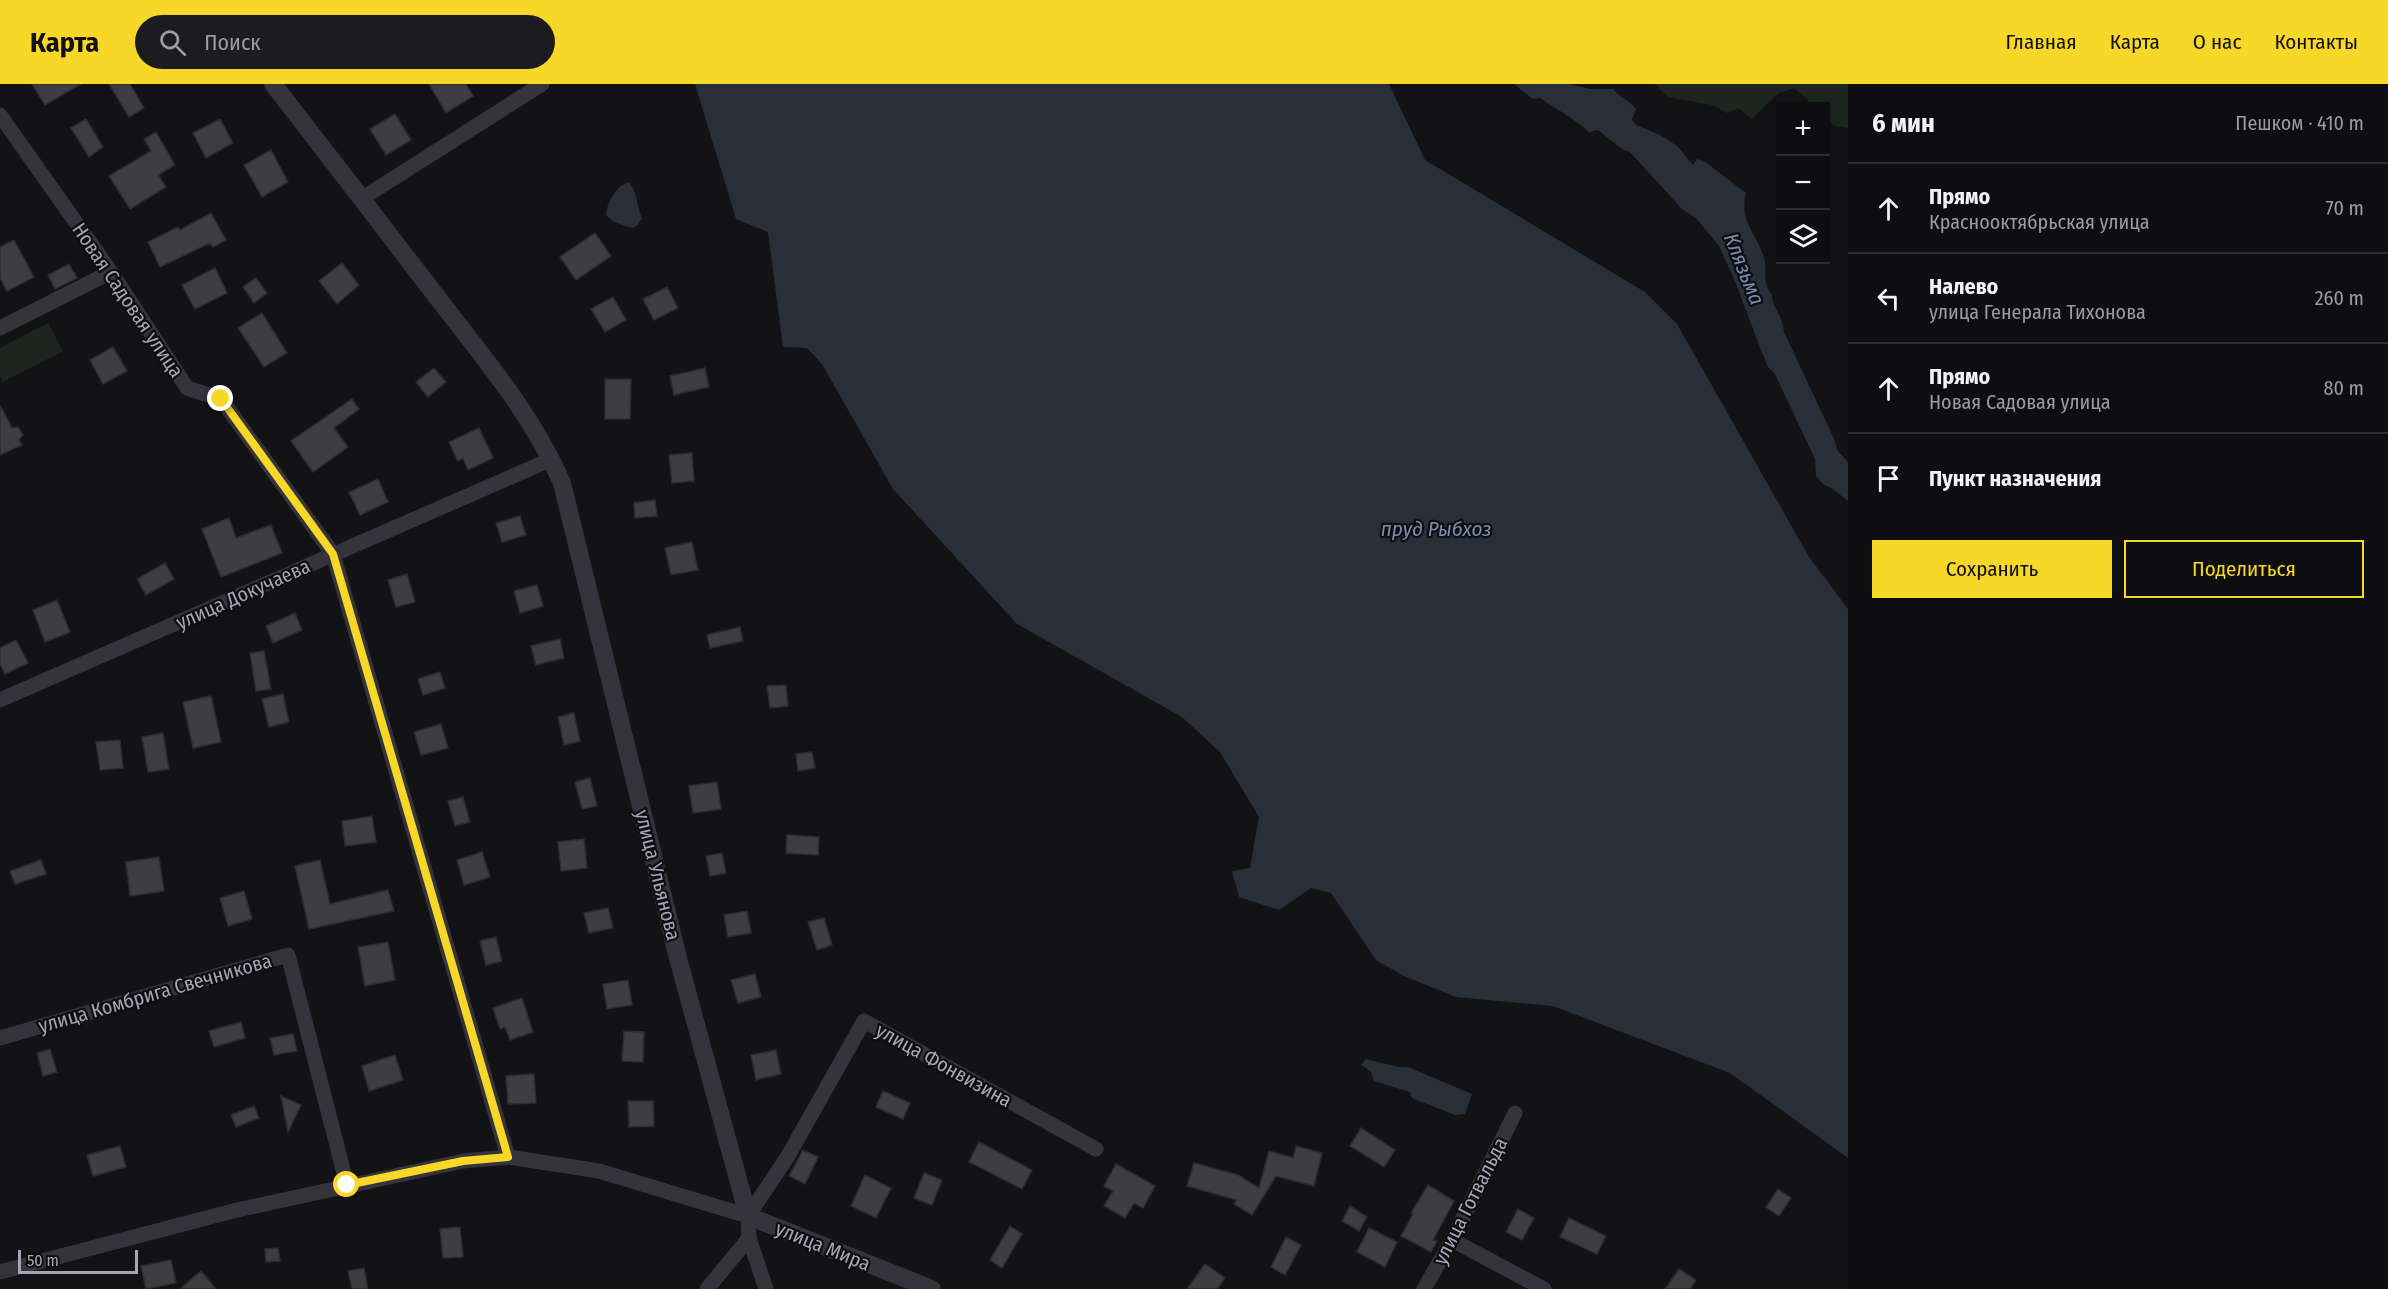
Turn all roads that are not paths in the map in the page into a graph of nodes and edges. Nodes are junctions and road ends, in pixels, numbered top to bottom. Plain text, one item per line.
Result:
1 (273, 84) edge
2 (542, 84) edge
3 (0, 115) edge
4 (5, 131) edge
5 (362, 199) junction
6 (111, 272) junction
7 (0, 328) edge
8 (552, 459) junction
9 (333, 554) junction
10 (0, 700) edge
11 (0, 1038) edge
12 (1515, 1113) dead end
13 (1096, 1149) dead end
14 (508, 1157) junction
15 (347, 1185) junction
16 (748, 1216) junction
17 (749, 1238) junction
18 (1452, 1240) junction
19 (0, 1272) edge
20 (707, 1289) edge
21 (766, 1289) edge
22 (932, 1289) edge
23 (1424, 1289) edge
24 (1544, 1289) edge

1 - 5 street
2 - 5 street
3 - 4 street, Новая Садовая улица
4 - 6 street, Новая Садовая улица
5 - 8 street
6 - 7 street
6 - 9 street, Новая Садовая улица
8 - 9 street, улица Докучаева
8 - 16 street, улица Ульянова
9 - 10 street, улица Докучаева
9 - 14 street, Новая Садовая улица
11 - 15 street, улица Комбрига Свечникова
12 - 18 street, улица Готвальда
13 - 16 street, улица Фонвизина
14 - 15 street
14 - 16 street
15 - 19 street
16 - 17 street, улица Ульянова
16 - 22 street, улица Мира
17 - 20 street
17 - 21 street, улица Ульянова
18 - 23 street, улица Готвальда
18 - 24 street

